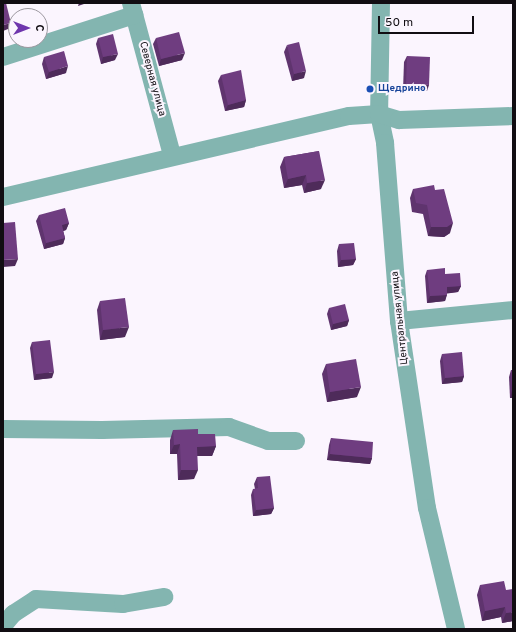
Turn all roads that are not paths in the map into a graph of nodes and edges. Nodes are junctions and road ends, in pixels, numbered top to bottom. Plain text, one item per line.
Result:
1 (380, 3) edge
2 (133, 9) edge
3 (3, 57) edge
4 (379, 114) junction
5 (513, 116) edge
6 (172, 155) junction
7 (3, 197) edge
8 (513, 310) edge
9 (399, 321) junction
10 (3, 429) edge
11 (296, 441) dead end
12 (164, 598) dead end
13 (3, 626) edge
14 (456, 629) edge

1 - 4 street, Центральная улица
2 - 3 street
2 - 6 street, Северная улица
4 - 5 street
4 - 6 street
4 - 9 street, Центральная улица
6 - 7 street
8 - 9 street
9 - 14 street, Центральная улица
10 - 11 street
12 - 13 street

